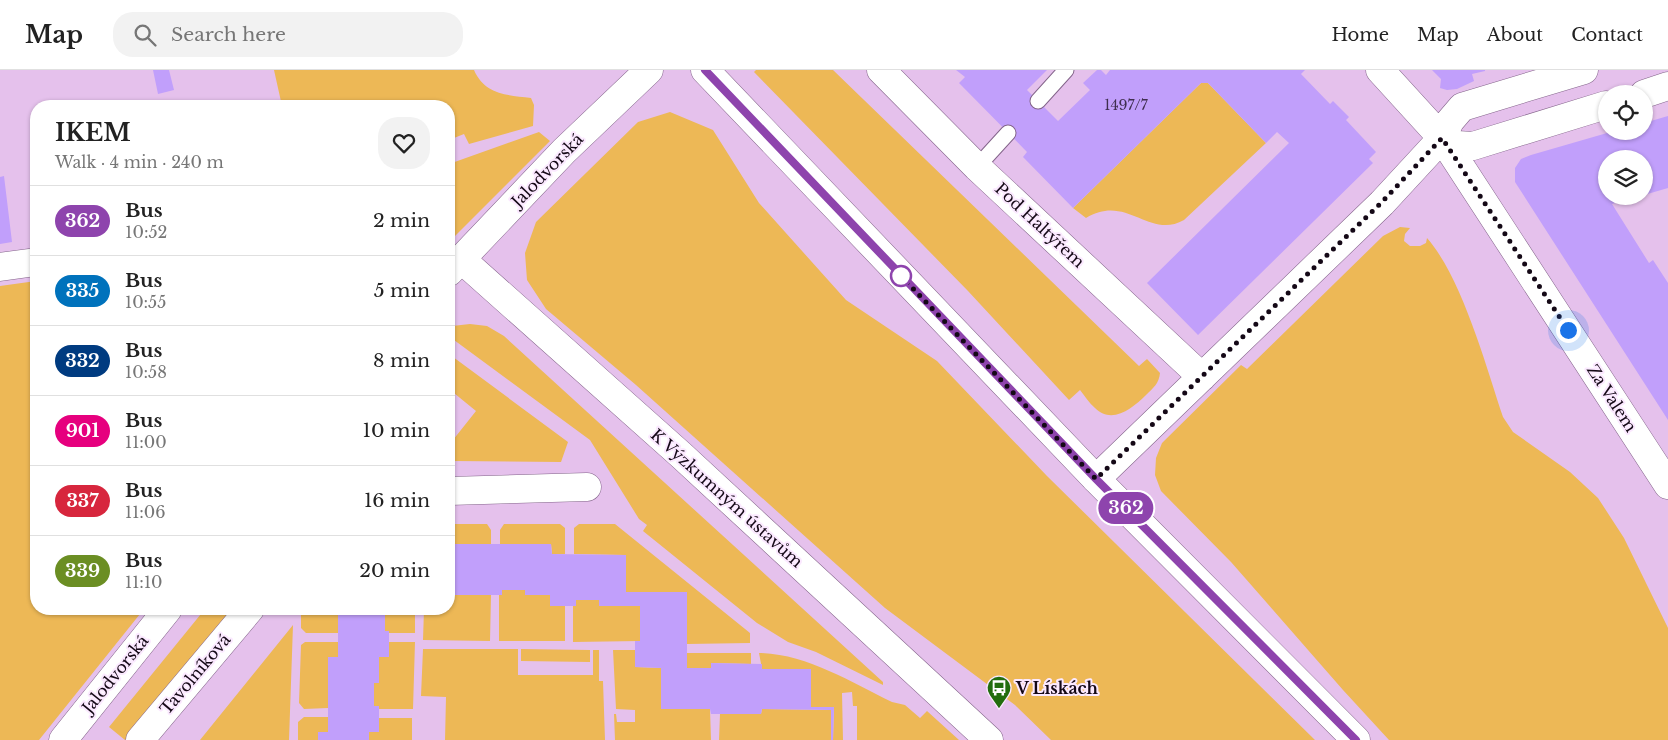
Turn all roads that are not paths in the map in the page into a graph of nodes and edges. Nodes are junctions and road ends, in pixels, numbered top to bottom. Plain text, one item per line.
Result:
1 (649, 70) edge
2 (706, 70) edge
3 (880, 70) edge
4 (1066, 70) edge
5 (1380, 70) edge
6 (1584, 70) edge
7 (1668, 86) edge
8 (1653, 91) edge
9 (1038, 101) dead end
10 (1598, 107) edge
11 (1008, 133) dead end
12 (1442, 138) junction
13 (977, 167) junction
14 (30, 263) edge
15 (455, 266) edge
16 (0, 267) edge
17 (1202, 376) junction
18 (1096, 479) junction
19 (1668, 485) edge
20 (587, 487) dead end
21 (455, 491) edge
22 (163, 615) edge
23 (245, 615) edge
24 (63, 740) edge
25 (140, 740) edge
26 (989, 740) edge
27 (1356, 740) edge

1 - 15 street, Jalodvorská
2 - 18 street
3 - 13 street, Pod Haltýřem
4 - 9 lane
5 - 12 street, Za Valem
6 - 12 street
7 - 8 street
10 - 12 street
11 - 13 lane
12 - 17 street
12 - 19 street, Za Valem
13 - 17 street, Pod Haltýřem
14 - 16 street
15 - 26 street, K Výzkumným ústavům
17 - 18 street
18 - 27 street
20 - 21 street
22 - 24 street, Jalodvorská
23 - 25 street, Tavolníková

